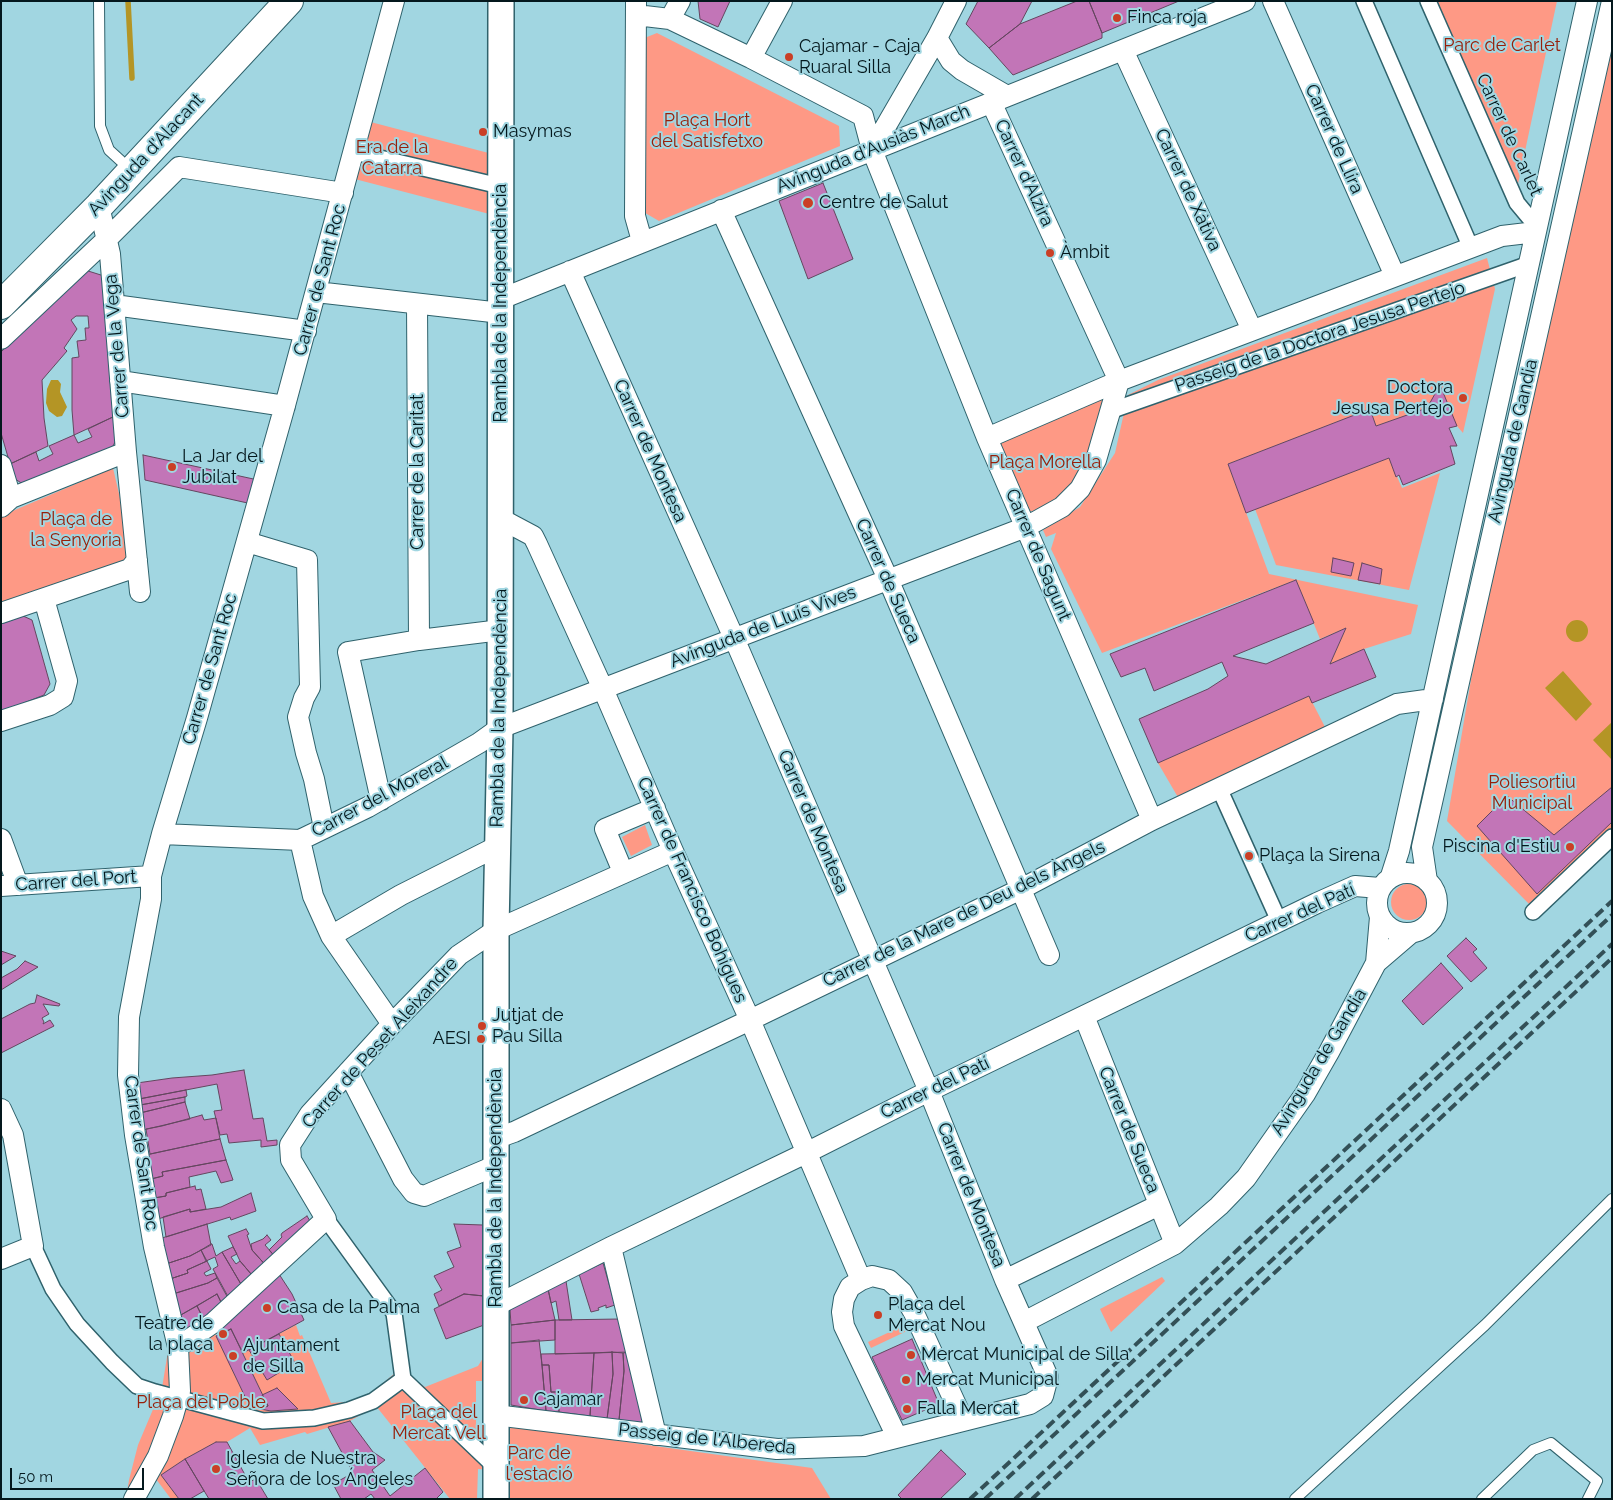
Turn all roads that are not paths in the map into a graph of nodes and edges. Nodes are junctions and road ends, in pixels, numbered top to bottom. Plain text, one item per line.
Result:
1 (99, 1) edge
2 (270, 1) edge
3 (289, 1) edge
4 (394, 1) edge
5 (501, 1) edge
6 (680, 1) edge
7 (782, 1) edge
8 (956, 1) edge
9 (1199, 1) edge
10 (1245, 1) edge
11 (1273, 1) edge
12 (1364, 1) edge
13 (1428, 1) edge
14 (1587, 1) edge
15 (1612, 1) edge
16 (636, 8) edge
17 (670, 19) junction
18 (1186, 25) junction
19 (937, 38) junction
20 (1123, 50) junction
21 (751, 58) junction
22 (999, 99) junction
23 (872, 150) junction
24 (354, 152) junction
25 (121, 161) junction
26 (500, 186) junction
27 (343, 193) junction
28 (99, 206) junction
29 (721, 210) junction
30 (1536, 229) junction
31 (106, 240) junction
32 (642, 241) junction
33 (1471, 248) junction
34 (1529, 264) junction
35 (570, 271) junction
36 (1395, 276) junction
37 (1, 281) edge
38 (316, 292) junction
39 (417, 304) junction
40 (114, 305) junction
41 (1, 306) edge
42 (501, 306) junction
43 (1252, 330) junction
44 (306, 331) junction
45 (1, 339) edge
46 (120, 381) junction
47 (1119, 381) junction
48 (285, 406) junction
49 (1110, 410) junction
50 (987, 438) junction
51 (126, 452) junction
52 (1, 464) edge
53 (6, 503) edge
54 (500, 520) junction
55 (1026, 526) junction
56 (246, 542) junction
57 (137, 560) junction
58 (888, 579) junction
59 (140, 592) dead end
60 (44, 599) junction
61 (1, 613) edge
62 (501, 630) junction
63 (734, 638) junction
64 (419, 640) junction
65 (603, 689) junction
66 (1433, 698) junction
67 (1, 721) edge
68 (500, 728) junction
69 (1219, 788) junction
70 (381, 800) junction
71 (655, 808) junction
72 (1152, 820) junction
73 (324, 828) junction
74 (162, 834) junction
75 (1612, 837) edge
76 (1, 839) edge
77 (300, 840) junction
78 (498, 846) junction
79 (672, 851) junction
80 (623, 872) junction
81 (152, 876) junction
82 (1386, 882) junction
83 (1427, 882) junction
84 (9, 885) edge
85 (1021, 889) junction
86 (1533, 912) dead end
87 (1380, 917) junction
88 (1279, 921) junction
89 (496, 930) junction
90 (1411, 933) junction
91 (332, 936) junction
92 (1049, 955) dead end
93 (872, 960) junction
94 (1376, 963) junction
95 (1084, 1016) junction
96 (750, 1020) junction
97 (392, 1024) junction
98 (348, 1072) junction
99 (929, 1091) junction
100 (1, 1109) edge
101 (7, 1136) edge
102 (497, 1138) junction
103 (806, 1153) junction
104 (497, 1165) junction
105 (1612, 1199) edge
106 (1159, 1205) junction
107 (326, 1219) junction
108 (1174, 1244) junction
109 (33, 1246) junction
110 (611, 1247) junction
111 (1, 1259) edge
112 (861, 1280) junction
113 (1005, 1280) junction
114 (495, 1306) junction
115 (1024, 1322) junction
116 (178, 1347) junction
117 (1048, 1377) joint
118 (403, 1379) junction
119 (178, 1398) junction
120 (495, 1415) junction
121 (963, 1420) junction
122 (656, 1435) junction
123 (897, 1437) junction
124 (490, 1462) dead end
125 (134, 1499) edge
126 (496, 1499) edge
127 (1295, 1499) edge
128 (1482, 1499) edge
129 (1588, 1499) edge

1 - 25 lane
2 - 25 main road, Avinguda d'Alacant
3 - 28 main road, Avinguda d'Alacant
4 - 24 street, Carrer de Sant Roc
5 - 26 street, Rambla de la Independència
6 - 17 street
7 - 21 street
8 - 19 street
9 - 18 street
10 - 18 street, Avinguda d'Ausiàs March
11 - 36 street, Carrer de Llíra
12 - 33 street
13 - 30 street, Carrer de Carlet
14 - 30 street, Avinguda de Gandia
15 - 83 street, Avinguda de Gandia
16 - 17 street, Carrer de Sagunt
16 - 32 street
17 - 21 street, Carrer de Sagunt
18 - 20 street, Avinguda d'Ausiàs March
19 - 22 street
19 - 23 street
20 - 22 street, Avinguda d'Ausiàs March
20 - 43 street, Carrer de Xàtiva
21 - 23 street, Carrer de Sagunt
22 - 23 street, Avinguda d'Ausiàs March
22 - 47 street, Carrer d'Alzira
23 - 29 street, Avinguda d'Ausiàs March
23 - 50 street, Carrer de Sagunt
24 - 26 street
24 - 27 street, Carrer de Sant Roc
25 - 37 main road, Avinguda d'Alacant
26 - 42 street, Rambla de la Independència
27 - 31 street, Avinguda d'Alacant
27 - 38 street, Carrer de Sant Roc
28 - 31 street, Carrer de la Vega
28 - 41 main road, Avinguda d'Alacant
29 - 32 street, Avinguda d'Ausiàs March
29 - 58 street, Carrer de Sueca
30 - 33 street, Passeig de la Doctora Jesusa Pertejo
30 - 34 street, Avinguda de Gandia
31 - 40 street, Carrer de la Vega
31 - 45 street, Avinguda d'Alacant
32 - 35 street, Avinguda d'Ausiàs March
33 - 36 street, Passeig de la Doctora Jesusa Pertejo
34 - 49 street, Passeig de la Doctora Jesusa Pertejo
34 - 66 street, Avinguda de Gandia
35 - 42 street, Avinguda d'Ausiàs March
35 - 63 street, Carrer de Montesa
36 - 43 street, Passeig de la Doctora Jesusa Pertejo
38 - 39 street
38 - 44 street, Carrer de Sant Roc
39 - 42 street
39 - 64 street, Carrer de la Caritat
40 - 44 street
40 - 46 street, Carrer de la Vega
42 - 54 street, Rambla de la Independència
43 - 47 street, Passeig de la Doctora Jesusa Pertejo
44 - 48 street, Carrer de Sant Roc
46 - 48 street
46 - 51 street, Carrer de la Vega
47 - 49 street, Avinguda de Lluís Vives
47 - 50 street, Passeig de la Doctora Jesusa Pertejo
48 - 56 street, Carrer de Sant Roc
49 - 55 street, Avinguda de Lluís Vives
50 - 55 street, Carrer de Sagunt
51 - 53 street
51 - 57 street
52 - 53 street
54 - 62 street, Rambla de la Independència
54 - 65 street, Carrer de Francisco Bohigues
55 - 58 street, Avinguda de Lluís Vives
55 - 72 street, Carrer de Sagunt
56 - 73 street
56 - 74 street, Carrer de Sant Roc
57 - 59 street
57 - 60 street
58 - 63 street, Avinguda de Lluís Vives
58 - 85 street, Carrer de Sueca
60 - 61 street
60 - 67 street
62 - 64 street
62 - 68 street, Rambla de la Independència
63 - 65 street, Avinguda de Lluís Vives
63 - 93 street, Carrer de Montesa
64 - 70 street
65 - 68 street, Avinguda de Lluís Vives
65 - 71 street, Carrer de Francisco Bohigues
66 - 69 street, Carrer de la Mare de Deu dels Àngels
66 - 82 street, Avinguda de Gandia
68 - 70 street, Carrer del Moreral
68 - 78 street, Rambla de la Independència
69 - 72 street, Carrer de la Mare de Deu dels Àngels
69 - 88 street
70 - 73 street, Carrer del Moreral
71 - 79 street, Carrer de Francisco Bohigues
71 - 80 street
72 - 85 street, Carrer de la Mare de Deu dels Àngels
73 - 77 street, Carrer del Moreral
74 - 77 street, Carrer del Moreral
74 - 81 street, Carrer de Sant Roc
75 - 86 street
76 - 84 street
77 - 91 street
78 - 89 street, Rambla de la Independència
78 - 91 street
79 - 80 street, Carrer de Peset Aleixandre
79 - 96 street, Carrer de Francisco Bohigues
80 - 89 street, Carrer de Peset Aleixandre
81 - 84 street, Carrer del Port
81 - 116 street, Carrer de Sant Roc
82 - 83 street
82 - 87 street
82 - 88 street, Carrer del Patí
83 - 90 street
85 - 92 street, Carrer de Sueca
85 - 93 street, Carrer de la Mare de Deu dels Àngels
87 - 90 street
87 - 94 street, Avinguda de Gandia
88 - 95 street, Carrer del Patí
89 - 97 street, Carrer de Peset Aleixandre
89 - 102 street, Rambla de la Independència
90 - 94 street, Avinguda de Gandia
91 - 97 street
93 - 96 street, Carrer de la Mare de Deu dels Àngels
93 - 99 street, Carrer de Montesa
94 - 108 street, Avinguda de Gandia
95 - 99 street, Carrer del Patí
95 - 106 street, Carrer de Sueca
96 - 102 street, Carrer de la Mare de Deu dels Àngels
96 - 103 street, Carrer de Francisco Bohigues
97 - 98 street, Carrer de Peset Aleixandre
98 - 104 street
98 - 107 street, Carrer de Peset Aleixandre
99 - 103 street, Carrer del Patí
99 - 113 street, Carrer de Montesa
100 - 101 street
101 - 109 street
102 - 104 street, Rambla de la Independència
103 - 110 street, Carrer del Patí
103 - 112 street, Carrer de Francisco Bohigues
104 - 114 street, Rambla de la Independència
105 - 127 lane
106 - 108 street, Carrer de Sueca
106 - 113 street
107 - 116 street
107 - 118 street, Carrer de Peset Aleixandre
108 - 115 street
109 - 111 street
109 - 119 street
110 - 114 street, Carrer del Patí
110 - 122 street
112 - 121 street
112 - 123 street
113 - 115 street, Carrer de Montesa
114 - 120 street, Rambla de la Independència
115 - 117 street, Carrer de Montesa
116 - 119 street
117 - 121 street, Passeig de l'Albereda
118 - 119 street
118 - 124 street
119 - 125 street
120 - 122 street, Passeig de l'Albereda
120 - 126 street, Rambla de la Independència
121 - 123 street, Passeig de l'Albereda
122 - 123 street, Passeig de l'Albereda
128 - 129 lane

